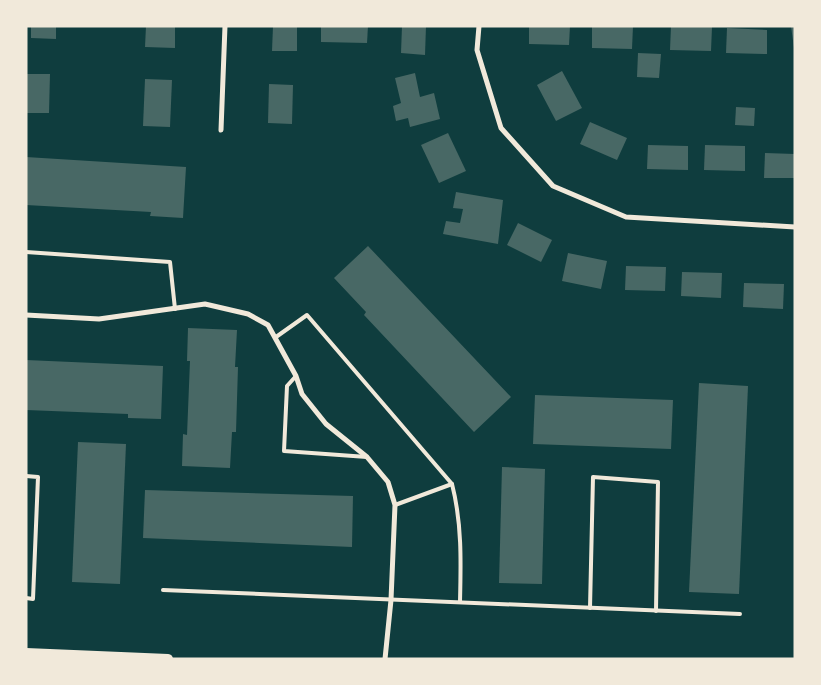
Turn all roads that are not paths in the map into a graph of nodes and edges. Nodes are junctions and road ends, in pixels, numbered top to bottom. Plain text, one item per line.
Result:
1 (225, 26) edge
2 (478, 26) edge
3 (221, 130) dead end
4 (795, 227) edge
5 (26, 252) edge
6 (175, 309) junction
7 (26, 315) edge
8 (276, 337) junction
9 (296, 376) junction
10 (367, 457) junction
11 (26, 476) edge
12 (452, 484) junction
13 (395, 506) junction
14 (162, 590) dead end
15 (26, 598) edge
16 (391, 600) junction
17 (460, 602) junction
18 (590, 608) junction
19 (656, 611) junction
20 (740, 614) dead end
21 (26, 653) edge
22 (41, 656) edge
23 (168, 659) edge
24 (384, 659) edge

1 - 3 street
2 - 4 street
5 - 6 lane
6 - 7 street
6 - 8 street
8 - 9 street
8 - 12 lane
9 - 10 street
9 - 10 lane
10 - 13 street
11 - 15 lane
12 - 13 lane
12 - 17 lane
13 - 16 street
14 - 16 lane
16 - 17 lane
16 - 24 street
17 - 18 lane
18 - 19 lane
18 - 19 lane
19 - 20 lane
21 - 22 main road
22 - 23 main road

